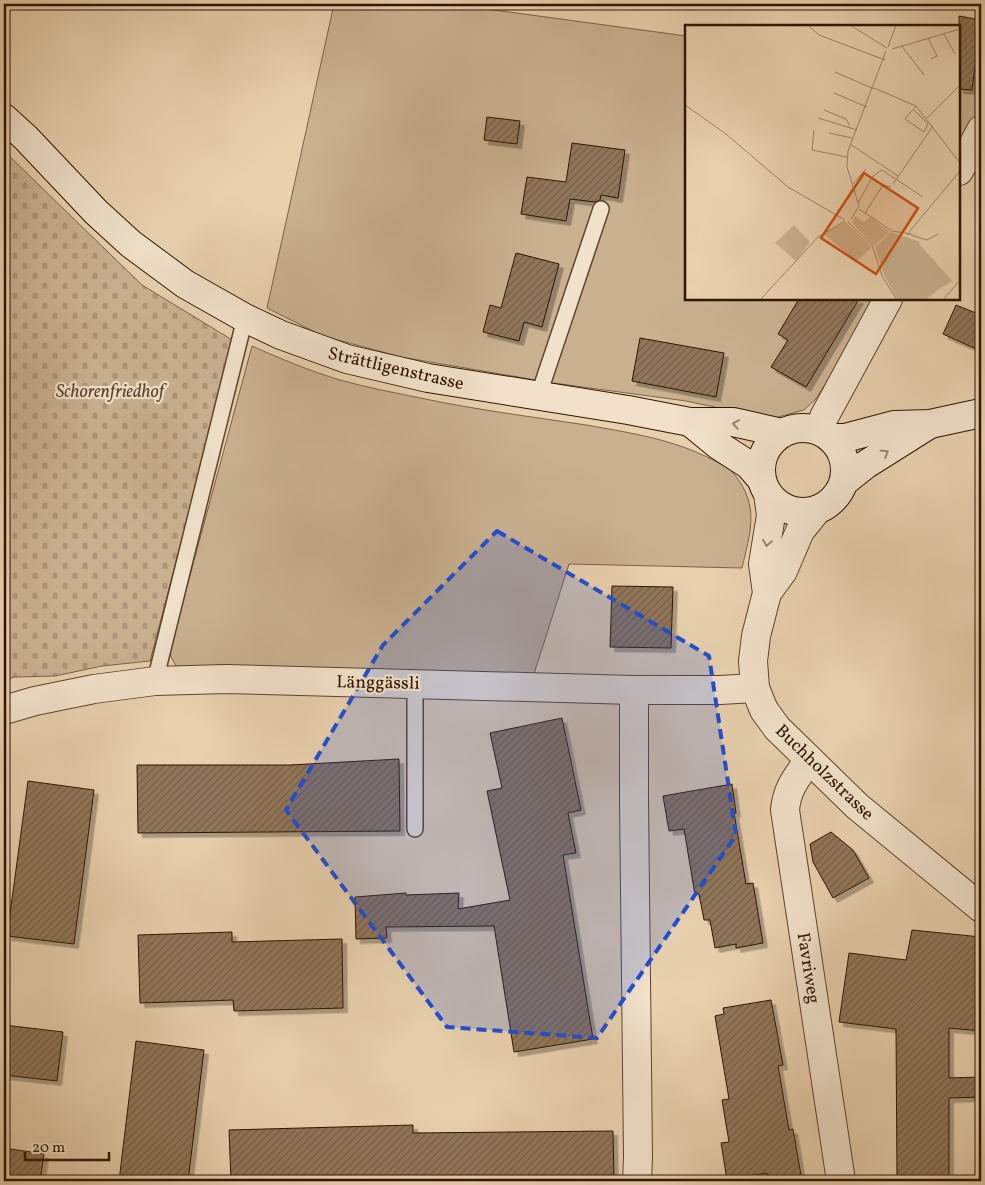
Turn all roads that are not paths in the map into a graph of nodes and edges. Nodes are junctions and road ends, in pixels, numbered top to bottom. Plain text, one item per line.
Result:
1 (4, 118) edge
2 (981, 130) edge
3 (960, 169) edge
4 (601, 209) dead end
5 (887, 300) edge
6 (244, 318) junction
7 (538, 397) junction
8 (981, 412) edge
9 (690, 422) junction
10 (930, 424) junction
11 (782, 433) junction
12 (825, 434) junction
13 (845, 481) junction
14 (765, 487) junction
15 (817, 510) junction
16 (767, 593) junction
17 (155, 681) junction
18 (415, 683) junction
19 (755, 688) junction
20 (634, 690) junction
21 (4, 710) edge
22 (809, 760) junction
23 (415, 829) dead end
24 (981, 908) edge
25 (637, 1181) edge
26 (842, 1181) edge

1 - 6 street, Strättligenstrasse
2 - 3 street
4 - 7 lane
5 - 12 street
6 - 7 street, Strättligenstrasse
6 - 17 lane
7 - 9 street, Strättligenstrasse
8 - 10 street
11 -> 9 street, Strättligenstrasse
9 - 14 street, Strättligenstrasse
10 - 12 street
13 -> 10 street
11 - 12 street
11 - 14 street
12 - 13 street
13 - 15 street
14 - 15 street
14 -> 16 street, Buchholzstrasse
15 - 16 street, Buchholzstrasse
16 - 19 street, Buchholzstrasse
17 - 18 street, Länggässli
17 - 21 street, Länggässli
18 - 20 street, Länggässli
18 - 23 lane
19 - 20 street, Länggässli
19 - 22 street, Buchholzstrasse
20 - 25 street
22 - 24 street, Buchholzstrasse
22 - 26 street, Favriweg

